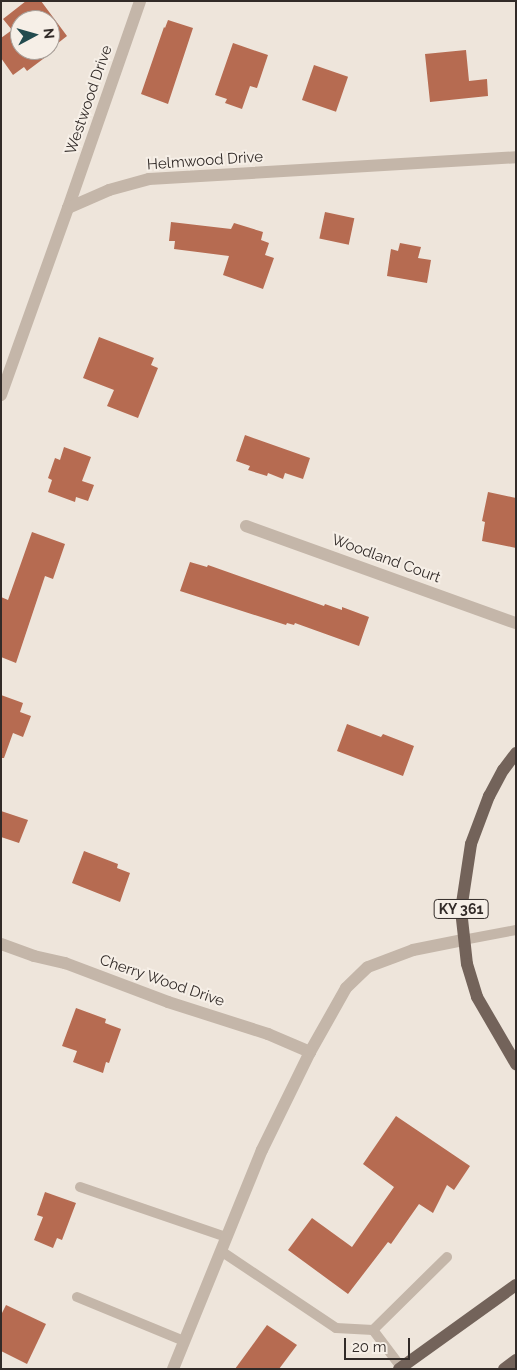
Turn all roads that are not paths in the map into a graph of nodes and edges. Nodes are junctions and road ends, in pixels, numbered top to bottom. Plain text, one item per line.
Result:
1 (140, 1) edge
2 (516, 157) edge
3 (68, 208) junction
4 (1, 395) edge
5 (246, 526) dead end
6 (516, 623) edge
7 (516, 753) edge
8 (516, 930) edge
9 (462, 940) junction
10 (1, 944) edge
11 (310, 1052) junction
12 (516, 1064) edge
13 (80, 1186) dead end
14 (226, 1237) junction
15 (221, 1251) junction
16 (447, 1257) dead end
17 (516, 1286) edge
18 (76, 1298) dead end
19 (373, 1330) junction
20 (184, 1342) junction
21 (516, 1360) edge
22 (174, 1368) edge
23 (400, 1368) edge
24 (504, 1369) edge

1 - 3 street, Westwood Drive
2 - 3 street, Helmwood Drive
3 - 4 street
5 - 6 street, Woodland Court
7 - 9 main road, KY 361
8 - 9 lane
9 - 11 street
9 - 12 main road, KY 361
10 - 11 street, Cherry Wood Drive
11 - 14 street
13 - 14 lane
14 - 15 street
15 - 19 lane
15 - 20 street
16 - 19 lane
17 - 23 main road
18 - 20 lane
19 - 23 lane
20 - 22 street
21 - 24 main road

